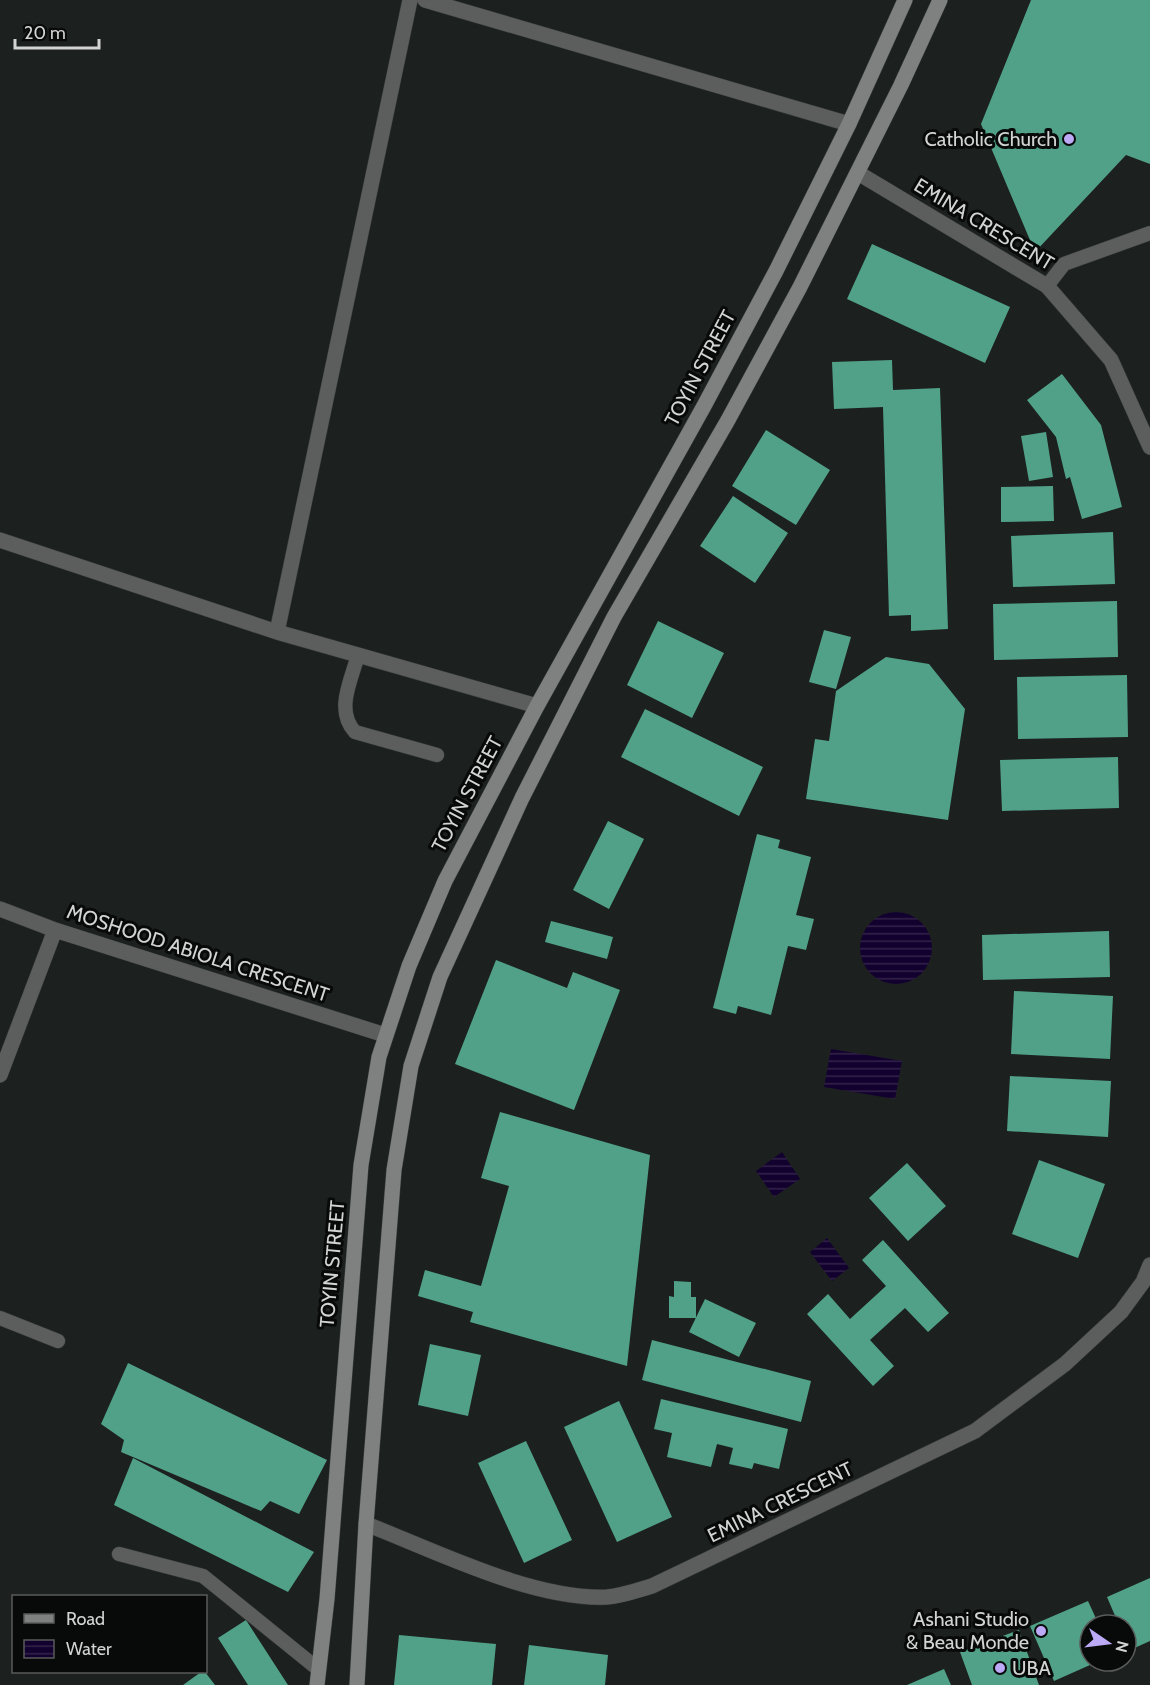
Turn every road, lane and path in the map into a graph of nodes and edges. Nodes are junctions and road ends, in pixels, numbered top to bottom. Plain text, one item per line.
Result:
1 (410, 0) edge
2 (425, 0) edge
3 (905, 0) edge
4 (940, 0) edge
5 (849, 124) junction
6 (858, 173) junction
7 (1150, 233) edge
8 (1047, 286) junction
9 (1150, 447) edge
10 (0, 540) edge
11 (277, 632) junction
12 (358, 655) junction
13 (537, 706) junction
14 (438, 755) dead end
15 (0, 909) edge
16 (55, 930) junction
17 (385, 1035) junction
18 (0, 1075) edge
19 (1150, 1265) edge
20 (1146, 1286) edge
21 (0, 1318) edge
22 (58, 1341) dead end
23 (366, 1524) junction
24 (119, 1554) dead end
25 (318, 1669) junction
26 (317, 1685) edge
27 (357, 1685) edge

1 - 11 street
2 - 5 street
3 - 5 street, TOYIN STREET
4 - 6 street
5 - 13 street, TOYIN STREET
6 - 8 street, EMINA CRESCENT
6 - 23 street
7 - 8 lane
8 - 9 street, EMINA CRESCENT
10 - 11 street
11 - 12 street
12 - 13 street
12 - 14 lane
13 - 17 street, TOYIN STREET
15 - 16 street, MOSHOOD ABIOLA CRESCENT
16 - 17 street, MOSHOOD ABIOLA CRESCENT
16 - 18 street
17 - 25 street, TOYIN STREET
19 - 20 street, EMINA CRESCENT
20 - 23 street, EMINA CRESCENT
21 - 22 lane
23 - 27 street
24 - 25 lane
25 - 26 street, TOYIN STREET

